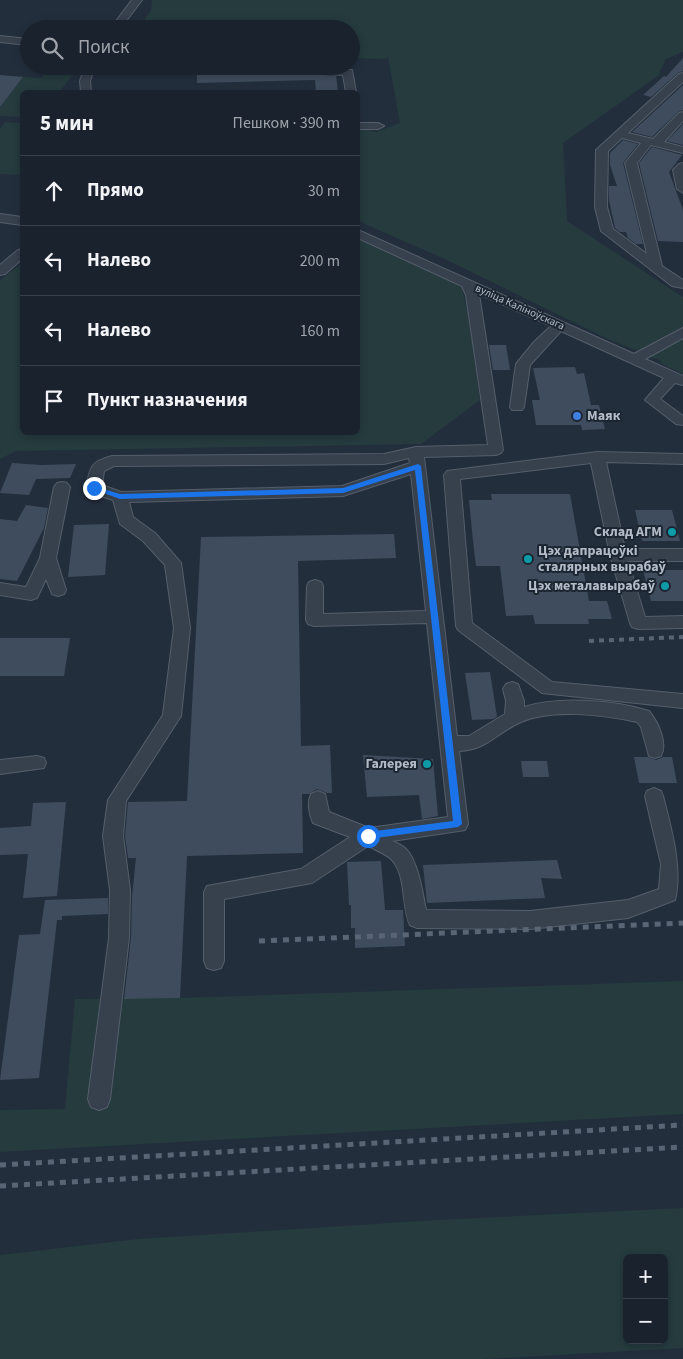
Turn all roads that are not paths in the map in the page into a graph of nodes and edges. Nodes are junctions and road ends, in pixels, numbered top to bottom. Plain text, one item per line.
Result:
1 (137, 0) edge
2 (122, 20) edge
3 (0, 39) edge
4 (20, 41) edge
5 (12, 49) dead end
6 (20, 50) edge
7 (87, 75) edge
8 (348, 75) edge
9 (683, 76) edge
10 (86, 90) edge
11 (351, 90) edge
12 (683, 115) edge
13 (360, 126) edge
14 (378, 126) dead end
15 (620, 134) junction
16 (653, 142) junction
17 (683, 150) edge
18 (683, 166) edge
19 (683, 189) edge
20 (0, 218) edge
21 (20, 221) edge
22 (360, 235) edge
23 (20, 255) edge
24 (656, 267) junction
25 (0, 271) edge
26 (467, 283) junction
27 (683, 284) edge
28 (560, 324) junction
29 (683, 332) edge
30 (635, 359) junction
31 (678, 378) edge
32 (518, 407) dead end
33 (681, 421) dead end
34 (597, 457) junction
35 (417, 459) junction
36 (683, 459) edge
37 (62, 487) dead end
38 (120, 497) junction
39 (683, 554) edge
40 (618, 555) junction
41 (48, 558) junction
42 (315, 586) dead end
43 (0, 589) edge
44 (58, 590) dead end
45 (433, 617) junction
46 (683, 622) edge
47 (512, 689) dead end
48 (683, 702) edge
49 (514, 717) junction
50 (448, 744) junction
51 (655, 751) dead end
52 (37, 763) dead end
53 (0, 767) edge
54 (654, 796) dead end
55 (318, 799) dead end
56 (368, 836) junction
57 (214, 961) dead end
58 (99, 1099) dead end

1 - 2 street
3 - 4 street
5 - 6 street
7 - 10 street
8 - 11 street
9 - 15 street
12 - 16 street
13 - 14 street
15 - 16 street
15 - 24 street
16 - 17 street
16 - 24 street
18 - 19 street
20 - 21 street
22 - 26 street, вуліца Каліноўскага
23 - 25 street
24 - 27 street
26 - 28 street, вуліца Каліноўскага
26 - 35 street
28 - 30 street, вуліца Каліноўскага
28 - 32 street
29 - 30 street
30 - 31 street, вуліца Каліноўскага
31 - 33 street
34 - 36 street
34 - 40 street
34 - 48 street
35 - 38 street
35 - 38 street
35 - 45 street
37 - 41 street
38 - 58 street
39 - 40 street
40 - 46 street
41 - 43 street
41 - 44 street
42 - 45 street
45 - 50 street
47 - 49 street
49 - 50 street
49 - 51 street
50 - 56 street
52 - 53 street
54 - 56 street
55 - 56 street
56 - 57 street

